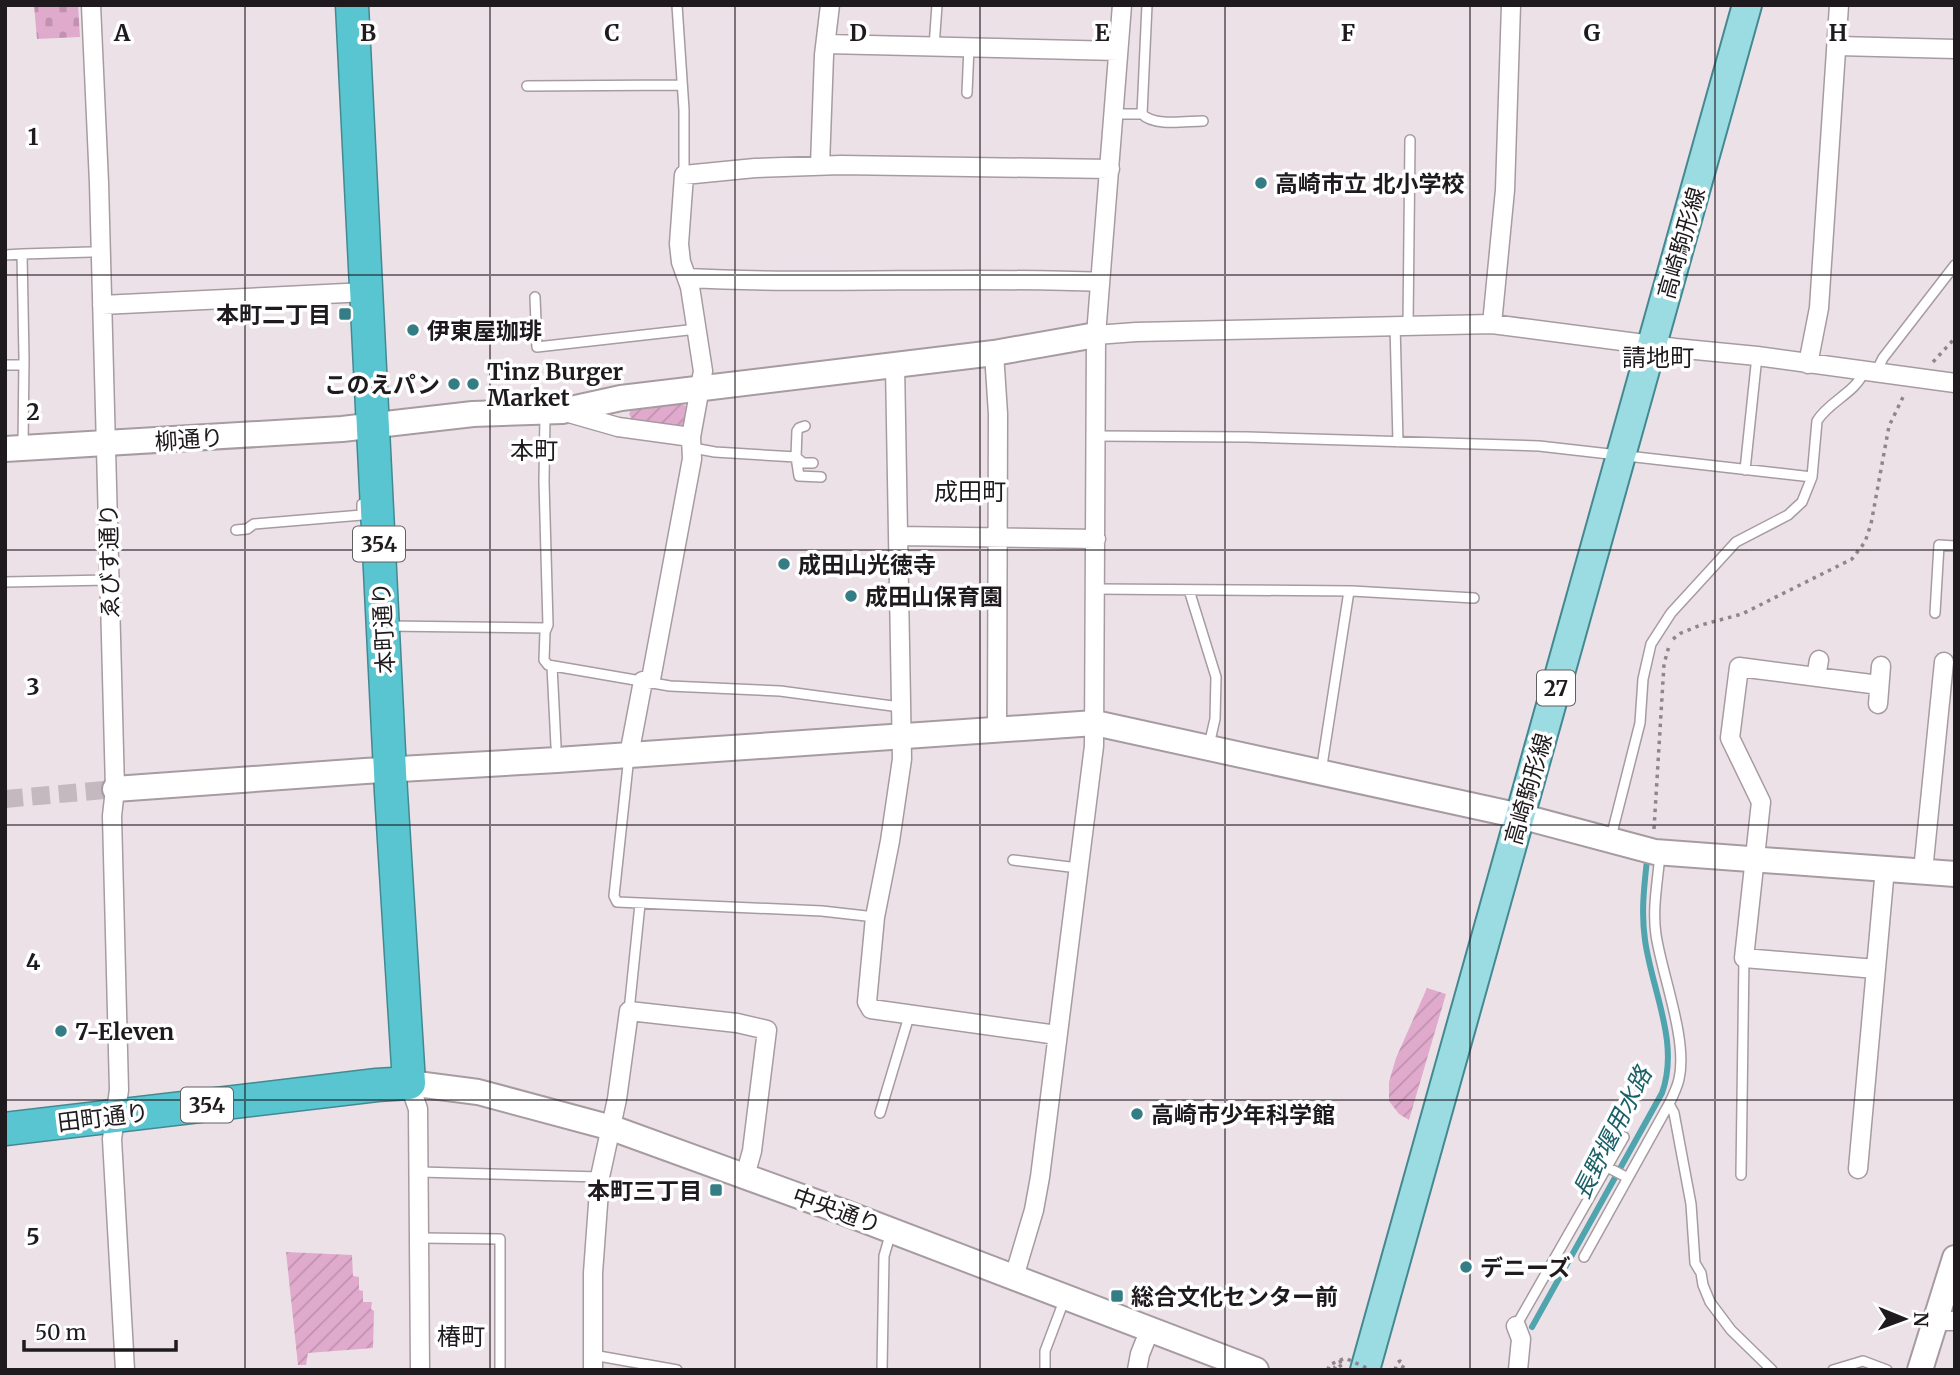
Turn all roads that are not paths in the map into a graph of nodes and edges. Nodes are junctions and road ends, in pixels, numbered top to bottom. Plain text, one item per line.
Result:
1 (91, 5) edge
2 (352, 5) edge
3 (677, 5) edge
4 (830, 5) edge
5 (937, 5) edge
6 (1122, 5) edge
7 (1147, 5) edge
8 (1511, 5) edge
9 (1747, 5) edge
10 (1839, 5) edge
11 (826, 44) junction
12 (1838, 46) junction
13 (934, 47) junction
14 (969, 47) junction
15 (1955, 50) edge
16 (1118, 51) junction
17 (682, 85) junction
18 (527, 86) dead end
19 (967, 93) dead end
20 (1114, 114) junction
21 (1142, 114) junction
22 (1203, 121) dead end
23 (1410, 140) dead end
24 (820, 165) junction
25 (1110, 169) junction
26 (684, 175) junction
27 (92, 252) dead end
28 (22, 254) junction
29 (5, 256) edge
30 (1955, 265) edge
31 (687, 278) junction
32 (1100, 282) junction
33 (366, 292) junction
34 (535, 297) dead end
35 (102, 305) junction
36 (1492, 324) junction
37 (1402, 325) junction
38 (697, 330) junction
39 (1096, 335) junction
40 (1653, 346) junction
41 (994, 354) junction
42 (1757, 356) junction
43 (1808, 364) junction
44 (5, 365) edge
45 (24, 365) junction
46 (895, 365) junction
47 (1870, 372) junction
48 (1955, 383) edge
49 (701, 390) junction
50 (554, 411) junction
51 (805, 426) dead end
52 (365, 430) junction
53 (1097, 436) junction
54 (1398, 442) junction
55 (692, 443) junction
56 (105, 444) junction
57 (14, 449) edge
58 (1621, 455) junction
59 (796, 457) junction
60 (813, 463) dead end
61 (1745, 470) junction
62 (821, 477) dead end
63 (1812, 477) junction
64 (362, 489) dead end
65 (236, 530) dead end
66 (898, 536) junction
67 (997, 538) junction
68 (1096, 539) junction
69 (1955, 546) edge
70 (109, 580) junction
71 (5, 582) edge
72 (1096, 589) junction
73 (1189, 590) junction
74 (1349, 591) junction
75 (1474, 598) dead end
76 (1935, 613) dead end
77 (383, 626) junction
78 (546, 628) junction
79 (1944, 662) dead end
80 (552, 666) junction
81 (1881, 666) dead end
82 (643, 681) junction
83 (1880, 685) junction
84 (1878, 704) dead end
85 (900, 707) junction
86 (1095, 723) junction
87 (997, 730) junction
88 (902, 736) junction
89 (556, 746) dead end
90 (1209, 747) junction
91 (629, 755) junction
92 (390, 770) junction
93 (1320, 773) junction
94 (115, 789) junction
95 (1520, 816) junction
96 (1610, 841) junction
97 (1657, 845) junction
98 (1755, 859) junction
99 (1013, 860) dead end
100 (1078, 868) junction
101 (1885, 868) junction
102 (1923, 871) junction
103 (1955, 874) edge
104 (640, 904) junction
105 (875, 917) junction
106 (1744, 958) junction
107 (1876, 969) junction
108 (629, 1011) junction
109 (910, 1013) junction
110 (1057, 1035) junction
111 (409, 1083) junction
112 (1669, 1104) junction
113 (880, 1113) dead end
114 (115, 1116) junction
115 (612, 1128) junction
116 (5, 1129) edge
117 (1624, 1138) dead end
118 (1610, 1169) junction
119 (1857, 1169) dead end
120 (420, 1172) junction
121 (1741, 1175) dead end
122 (745, 1176) junction
123 (1626, 1177) junction
124 (600, 1178) junction
125 (892, 1230) junction
126 (420, 1238) junction
127 (1584, 1257) dead end
128 (1955, 1258) edge
129 (1014, 1277) junction
130 (1066, 1296) junction
131 (1945, 1321) edge
132 (1516, 1326) joint
133 (1150, 1329) junction
134 (593, 1363) edge
135 (1346, 1367) edge
136 (125, 1370) edge
137 (419, 1370) edge
138 (500, 1370) edge
139 (677, 1370) edge
140 (882, 1370) edge
141 (1045, 1370) edge
142 (1137, 1370) edge
143 (1256, 1370) edge
144 (1518, 1370) edge
145 (1772, 1370) edge
146 (1833, 1370) edge
147 (1887, 1370) edge
148 (1920, 1370) edge

1 - 35 street, ゑびす通り
2 - 33 highway, 本町通り / 354
3 - 17 lane
4 - 11 street
5 - 13 lane
6 - 16 street
7 - 21 lane
8 - 36 street
9 - 40 main road, 高崎駒形線 / 27
10 - 12 street
11 - 13 street
11 - 24 street
12 - 15 street
12 - 43 street
13 - 14 street
14 - 16 street
14 - 19 lane
16 - 20 street
17 - 18 lane
17 - 26 lane
20 - 21 lane
20 - 25 street
21 - 22 lane
23 - 37 lane
24 - 25 street
24 - 26 street
25 - 32 street
26 - 31 street
27 - 28 lane
28 - 29 lane
28 - 45 lane
30 - 47 lane
31 - 32 street
31 - 38 street
32 - 39 street
33 - 35 street
33 - 52 highway, 本町通り / 354
34 - 38 lane
35 - 56 street, ゑびす通り
36 - 37 street
36 - 40 street
37 - 39 street
37 - 54 lane
38 - 49 street
39 - 41 street, 柳通り
39 - 53 street
40 - 42 street
40 - 58 main road, 高崎駒形線 / 27
41 - 46 street, 柳通り
41 - 67 street
42 - 43 street
42 - 61 lane
43 - 47 street
44 - 45 lane
45 - 57 lane
46 - 49 street, 柳通り
46 - 66 street
47 - 48 street
47 - 63 lane
49 - 50 street, 柳通り
49 - 55 street
50 - 52 street, 柳通り
50 - 55 street
50 - 78 lane
51 - 59 lane
52 - 56 street, 柳通り
52 - 77 highway, 本町通り / 354
53 - 54 lane
53 - 68 street
54 - 58 lane
55 - 59 lane
55 - 82 street
56 - 57 street, 柳通り
56 - 70 street, ゑびす通り
58 - 61 lane
58 - 95 main road, 高崎駒形線 / 27
59 - 60 lane
59 - 62 lane
61 - 63 lane
63 - 96 lane
64 - 65 lane
66 - 67 street
66 - 85 street
67 - 68 street
67 - 87 street
68 - 72 street
69 - 76 lane
70 - 71 lane
70 - 94 street, ゑびす通り
72 - 73 lane
72 - 86 street
73 - 74 lane
73 - 90 lane
74 - 75 lane
74 - 93 lane
77 - 78 lane
77 - 92 highway, 本町通り / 354
78 - 80 lane
79 - 102 street
80 - 82 lane
80 - 89 lane
81 - 83 street
82 - 85 lane
82 - 91 street
83 - 84 street
83 - 98 street
85 - 88 street
86 - 87 street
86 - 90 street
86 - 100 street
87 - 88 street
88 - 91 street
88 - 105 street
90 - 93 street
91 - 92 street
91 - 104 lane
92 - 94 street
92 - 111 highway, 本町通り / 354
93 - 95 street
94 - 114 street, ゑびす通り
95 - 96 street
95 - 135 main road, 高崎駒形線 / 27
96 - 97 street
97 - 98 street
97 - 112 lane
98 - 101 street
98 - 106 street
99 - 100 lane
100 - 110 street
101 - 102 street
101 - 107 street
102 - 103 street
104 - 105 lane
104 - 108 lane
105 - 109 street
106 - 107 street
106 - 121 lane
107 - 119 street
108 - 115 street
108 - 122 street
109 - 110 street
109 - 113 lane
110 - 129 street
111 - 114 highway, 田町通り / 354
111 - 115 street, 中央通り
111 - 120 street
112 - 123 lane
112 - 145 lane
114 - 116 highway, 田町通り / 354
114 - 136 street, ゑびす通り
115 - 122 street, 中央通り
115 - 124 street
117 - 118 lane
118 - 123 lane
118 - 132 lane
120 - 124 lane
120 - 126 street
122 - 125 street, 中央通り
123 - 127 lane
124 - 134 street
125 - 129 street, 中央通り
125 - 140 lane
126 - 137 street
126 - 138 lane
128 - 131 street
129 - 130 street, 中央通り
130 - 133 street, 中央通り
130 - 141 lane
131 - 148 street
132 - 144 street
133 - 142 street
133 - 143 street, 中央通り
134 - 139 lane
146 - 147 lane

